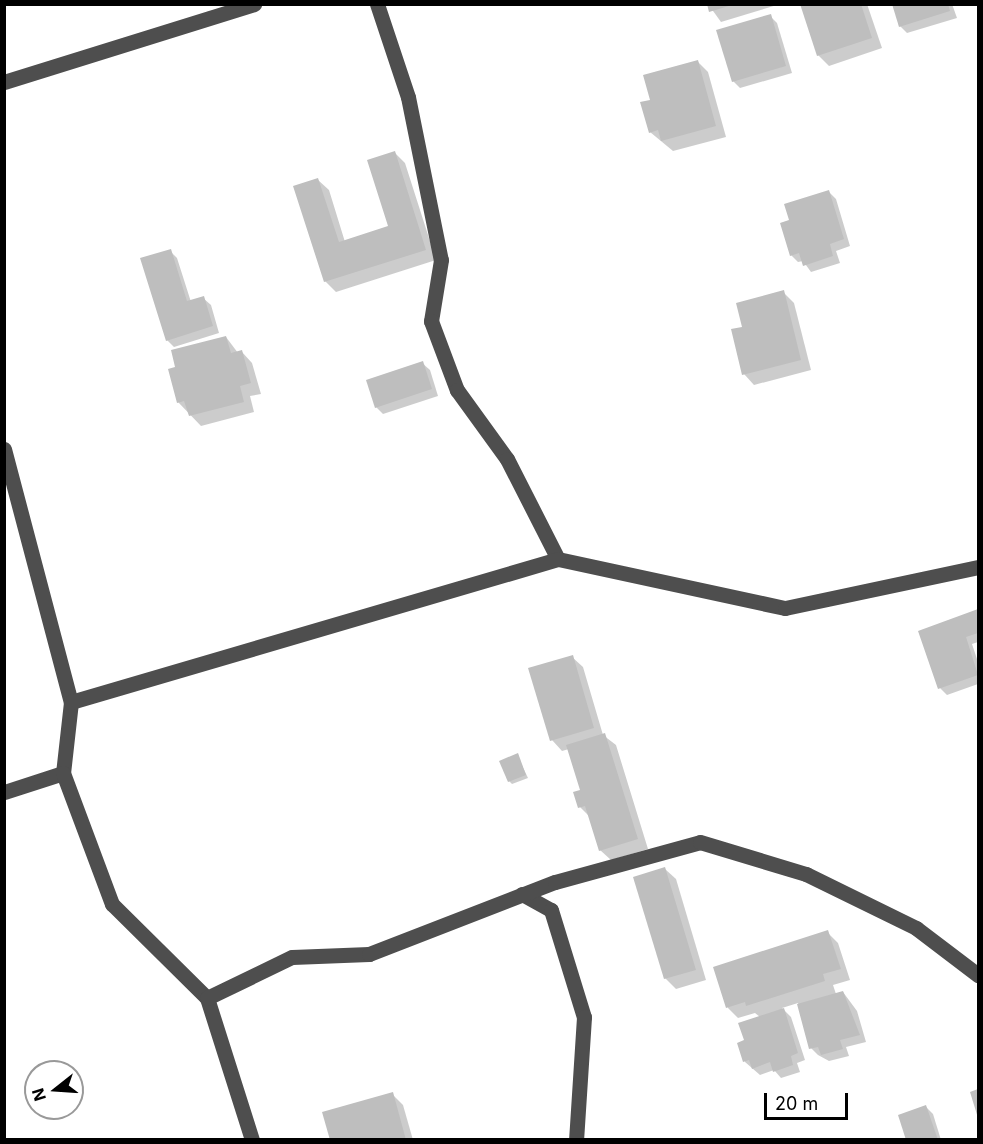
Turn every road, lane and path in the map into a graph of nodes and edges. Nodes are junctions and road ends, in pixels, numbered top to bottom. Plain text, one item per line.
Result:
1 (254, 4) edge
2 (377, 4) edge
3 (4, 82) edge
4 (4, 449) edge
5 (558, 559) junction
6 (978, 567) edge
7 (71, 702) junction
8 (63, 773) junction
9 (4, 792) edge
10 (522, 894) junction
11 (978, 975) edge
12 (207, 998) junction
13 (252, 1140) edge
14 (576, 1140) edge

1 - 3 street
2 - 5 street
4 - 7 street
5 - 6 street
5 - 7 street
7 - 8 street
8 - 9 street
8 - 12 street
10 - 11 street
10 - 12 street
10 - 14 street
12 - 13 street

